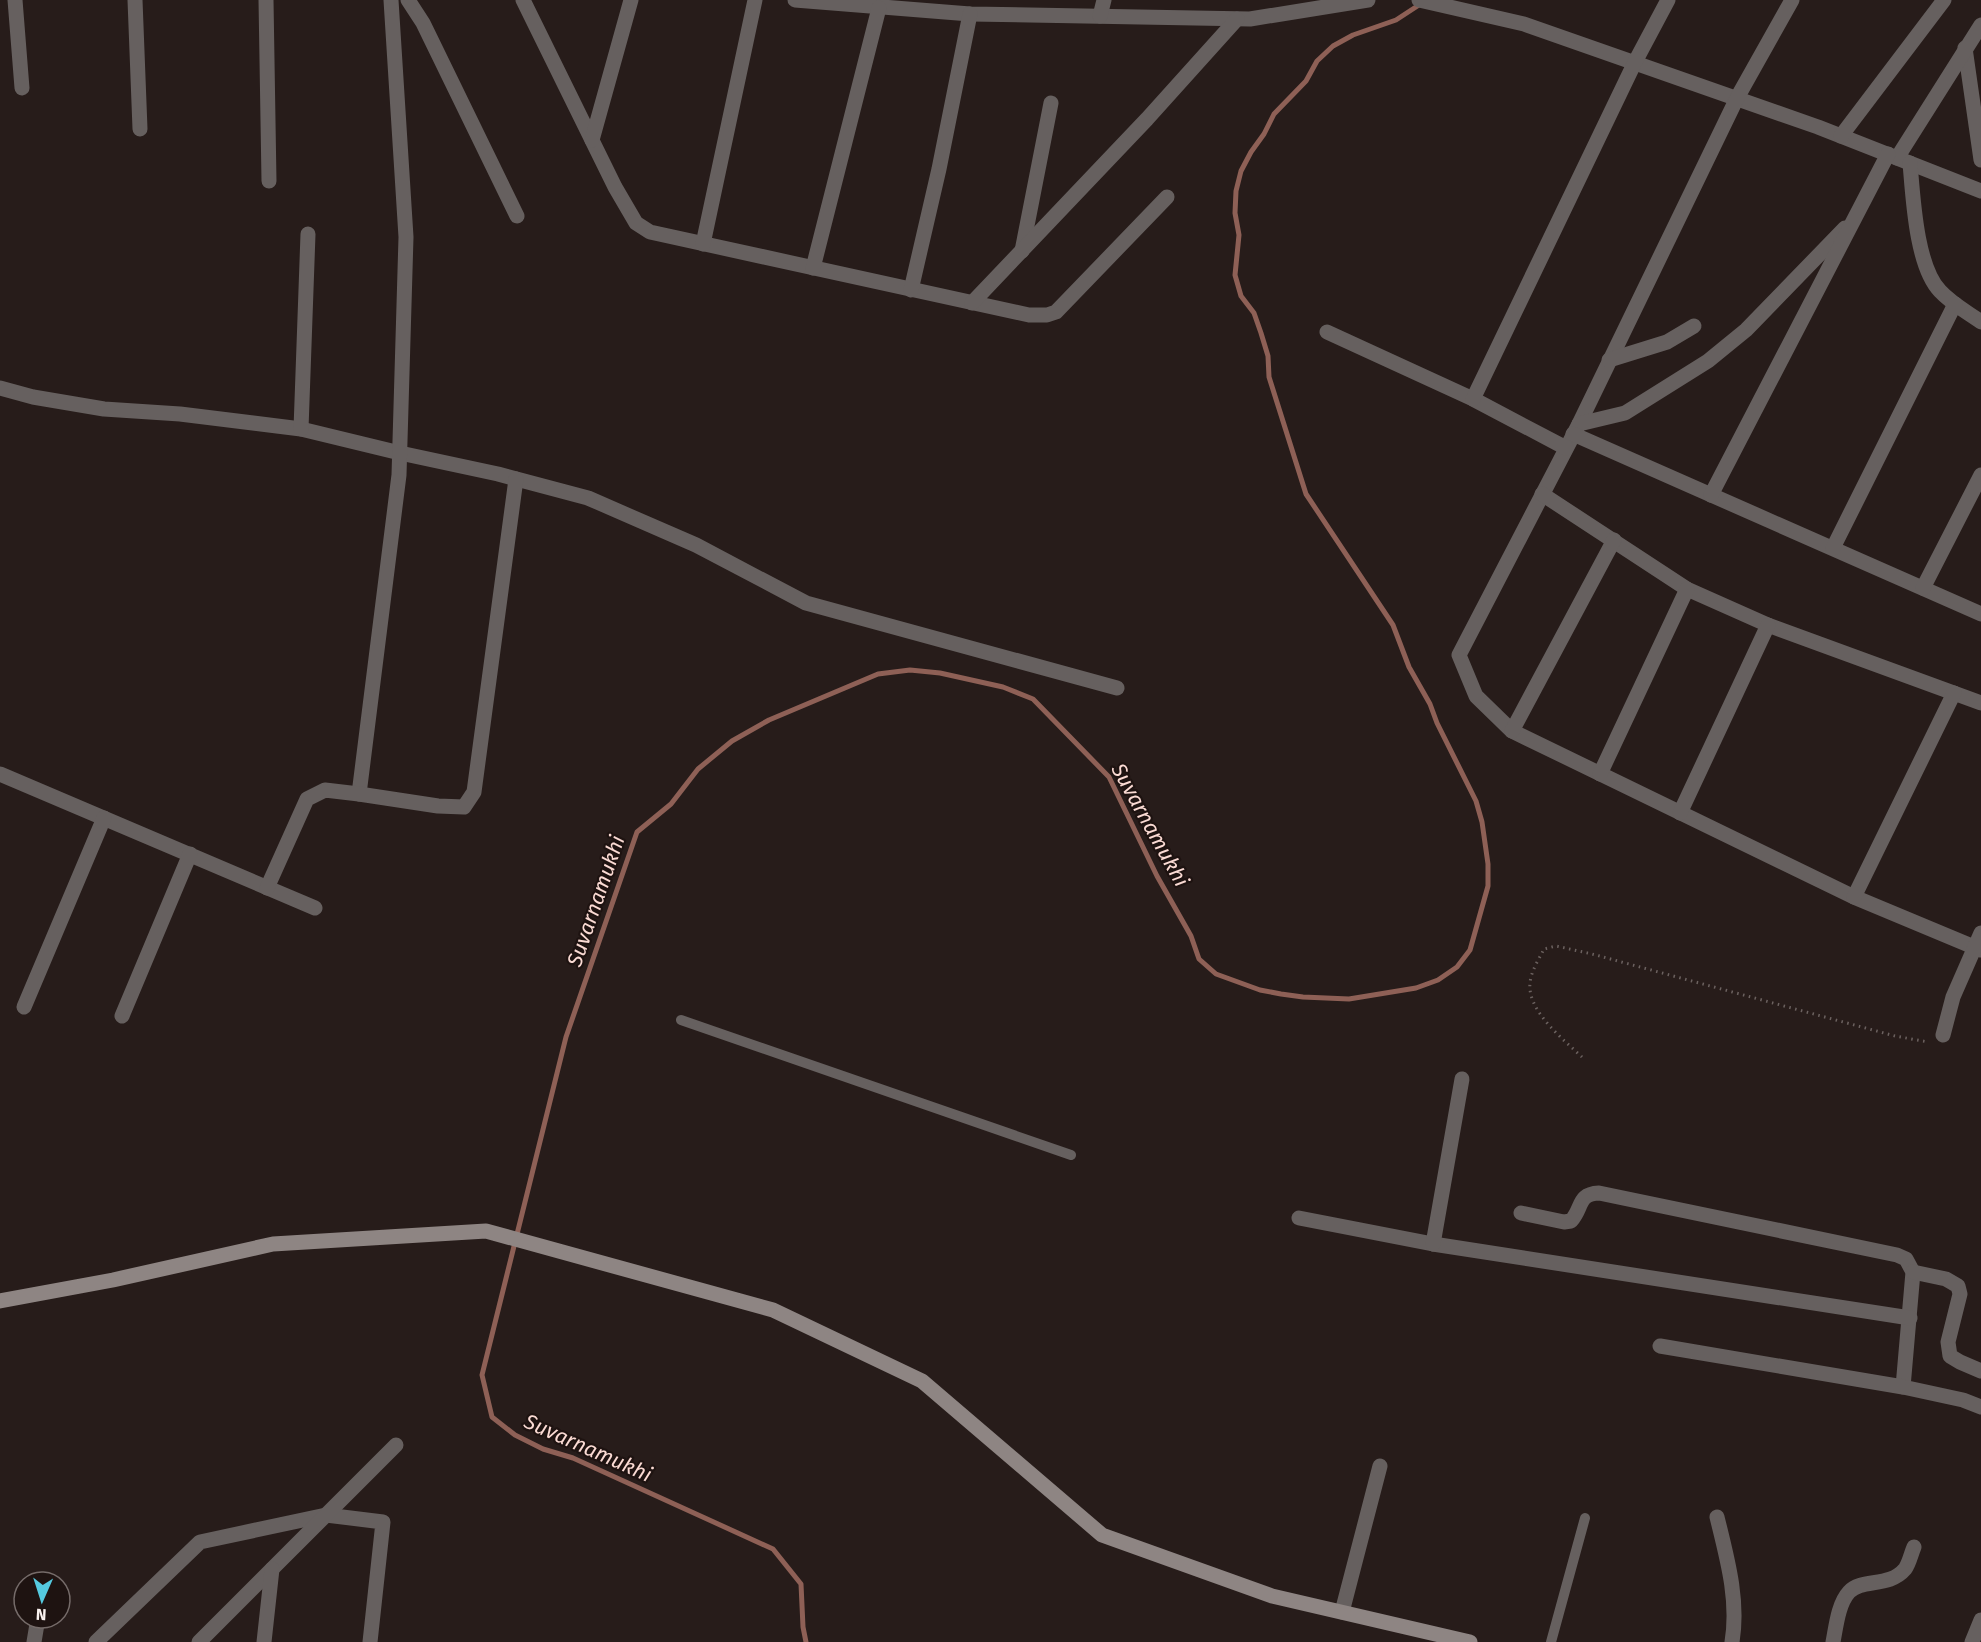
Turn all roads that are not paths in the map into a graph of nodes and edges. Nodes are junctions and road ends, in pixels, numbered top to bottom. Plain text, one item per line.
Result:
1 (15, 0) edge
2 (135, 0) edge
3 (266, 0) edge
4 (391, 0) edge
5 (408, 0) edge
6 (523, 0) edge
7 (631, 0) edge
8 (755, 0) edge
9 (795, 0) edge
10 (1104, 0) edge
11 (1368, 0) edge
12 (1419, 0) edge
13 (1668, 0) edge
14 (1792, 0) edge
15 (1944, 0) edge
16 (996, 7) edge
17 (879, 8) junction
18 (970, 14) junction
19 (1100, 16) junction
20 (1237, 19) junction
21 (1981, 25) edge
22 (1965, 48) junction
23 (1635, 62) junction
24 (22, 88) dead end
25 (1737, 98) junction
26 (1051, 103) dead end
27 (140, 129) dead end
28 (1841, 136) junction
29 (592, 141) junction
30 (1898, 158) junction
31 (1981, 160) edge
32 (269, 181) dead end
33 (1981, 191) edge
34 (1167, 197) dead end
35 (517, 216) dead end
36 (1855, 218) junction
37 (308, 234) dead end
38 (703, 244) junction
39 (1022, 251) junction
40 (813, 268) junction
41 (911, 290) junction
42 (972, 303) junction
43 (1955, 304) junction
44 (1981, 322) edge
45 (1694, 326) dead end
46 (1327, 332) dead end
47 (1609, 360) junction
48 (0, 388) edge
49 (1473, 399) junction
50 (302, 429) junction
51 (1576, 429) junction
52 (1566, 448) junction
53 (400, 453) junction
54 (1981, 475) edge
55 (516, 479) junction
56 (1542, 494) junction
57 (1712, 495) junction
58 (1614, 540) junction
59 (1833, 548) junction
60 (1923, 588) junction
61 (1687, 589) junction
62 (1981, 614) edge
63 (1768, 625) junction
64 (1118, 688) dead end
65 (1954, 693) junction
66 (1981, 703) edge
67 (1512, 731) junction
68 (0, 774) edge
69 (1600, 774) junction
70 (359, 794) junction
71 (1680, 813) junction
72 (104, 818) junction
73 (190, 854) junction
74 (267, 888) junction
75 (1854, 897) junction
76 (315, 909) dead end
77 (1979, 943) edge
78 (24, 1007) dead end
79 (122, 1016) dead end
80 (681, 1020) dead end
81 (1943, 1035) road end
82 (1462, 1079) dead end
83 (1071, 1155) dead end
84 (1521, 1213) dead end
85 (1299, 1218) dead end
86 (1433, 1244) junction
87 (1913, 1272) junction
88 (0, 1300) edge
89 (1910, 1318) junction
90 (1660, 1346) dead end
91 (1981, 1371) edge
92 (1903, 1387) junction
93 (1981, 1407) edge
94 (396, 1445) dead end
95 (1380, 1466) dead end
96 (326, 1515) junction
97 (1718, 1517) dead end
98 (1585, 1518) dead end
99 (1914, 1547) dead end
100 (272, 1569) junction
101 (1342, 1612) junction
102 (1981, 1620) edge
103 (96, 1642) edge
104 (199, 1642) edge
105 (264, 1642) edge
106 (370, 1642) edge
107 (1470, 1642) edge
108 (1551, 1642) edge
109 (1732, 1642) edge
110 (1833, 1642) edge
111 (1972, 1642) edge

1 - 24 street
2 - 27 street
3 - 32 street
4 - 53 street
5 - 35 street
6 - 29 street
7 - 29 street
8 - 38 street
9 - 17 street
10 - 19 street
11 - 20 street
12 - 23 street
13 - 23 street
14 - 25 street
15 - 28 street
16 - 18 street
16 - 19 street
17 - 18 street
17 - 40 street
18 - 41 street
19 - 20 street
20 - 39 street
21 - 22 street
22 - 30 street
22 - 31 street
23 - 25 street
23 - 49 street
25 - 28 street
25 - 47 street
26 - 39 street
28 - 30 street
29 - 38 street
30 - 33 street
30 - 36 street
30 - 43 street
34 - 42 street
36 - 51 street
36 - 57 street
37 - 50 street
38 - 40 street
39 - 42 street
40 - 41 street
41 - 42 street
43 - 44 street
43 - 59 street
45 - 47 street
46 - 49 street
47 - 51 street
48 - 50 street
49 - 52 street
50 - 53 street
51 - 52 street
51 - 57 street
52 - 56 street
53 - 55 street
53 - 70 street
54 - 60 street
55 - 64 street
55 - 70 street
56 - 58 street
56 - 67 street
57 - 59 street
58 - 61 street
58 - 67 street
59 - 60 street
60 - 62 street
61 - 63 street
61 - 69 street
63 - 65 street
63 - 71 street
65 - 66 street
65 - 75 street
67 - 69 street
68 - 72 street
69 - 71 street
70 - 74 street
71 - 75 street
72 - 73 street
72 - 78 street
73 - 74 street
73 - 79 street
74 - 76 street
75 - 77 street
77 - 81 street
80 - 83 lane
82 - 86 street
84 - 87 street
85 - 86 street
86 - 89 street
87 - 89 street
87 - 91 street
88 - 101 street
89 - 92 street
90 - 92 street
92 - 93 street
94 - 96 street
95 - 101 street
96 - 100 street
96 - 103 street
96 - 106 street
97 - 109 street
98 - 108 lane
99 - 110 street
100 - 104 street
100 - 105 street
101 - 107 street
102 - 111 street

